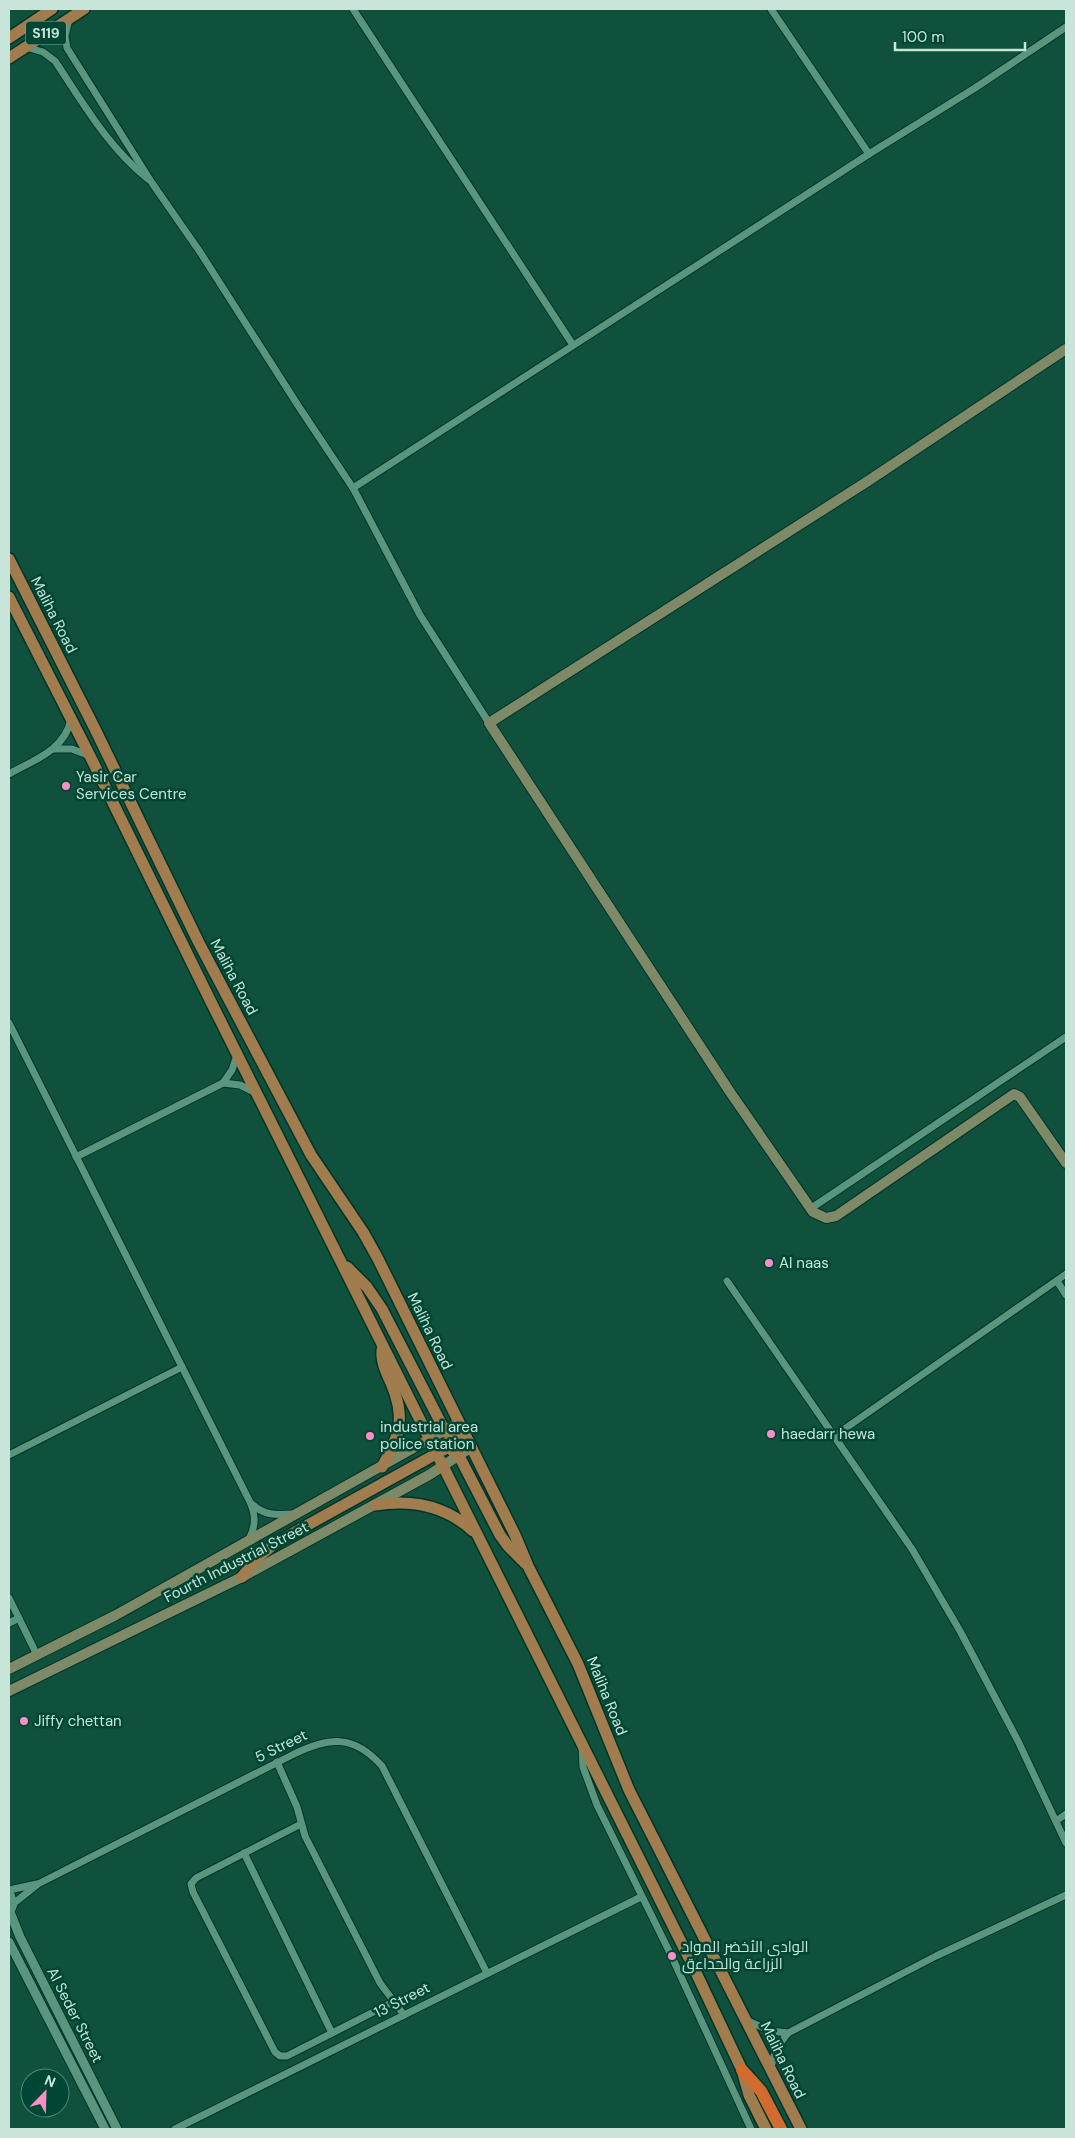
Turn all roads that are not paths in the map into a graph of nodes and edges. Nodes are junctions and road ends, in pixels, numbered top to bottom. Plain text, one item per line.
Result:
1 (52, 9) edge
2 (82, 9) edge
3 (353, 9) edge
4 (771, 9) edge
5 (69, 18) junction
6 (1066, 27) edge
7 (9, 38) edge
8 (25, 47) junction
9 (9, 58) edge
10 (870, 154) junction
11 (152, 183) junction
12 (573, 345) junction
13 (1066, 349) edge
14 (353, 488) junction
15 (9, 559) edge
16 (9, 597) edge
17 (72, 719) junction
18 (489, 723) junction
19 (54, 750) junction
20 (90, 756) junction
21 (9, 774) edge
22 (9, 1023) edge
23 (1066, 1037) edge
24 (237, 1055) junction
25 (223, 1083) junction
26 (256, 1093) junction
27 (76, 1157) junction
28 (1066, 1163) edge
29 (810, 1209) junction
30 (341, 1261) junction
31 (1066, 1274) edge
32 (727, 1281) dead end
33 (1057, 1281) junction
34 (1066, 1295) edge
35 (382, 1345) junction
36 (182, 1367) junction
37 (458, 1423) junction
38 (445, 1431) junction
39 (833, 1437) junction
40 (430, 1439) junction
41 (456, 1445) junction
42 (438, 1454) junction
43 (9, 1455) edge
44 (444, 1466) junction
45 (382, 1467) junction
46 (250, 1502) junction
47 (375, 1505) junction
48 (294, 1514) junction
49 (477, 1535) junction
50 (249, 1539) junction
51 (528, 1566) junction
52 (242, 1577) junction
53 (9, 1598) edge
54 (19, 1618) junction
55 (9, 1623) edge
56 (37, 1655) junction
57 (9, 1669) edge
58 (9, 1691) edge
59 (582, 1746) junction
60 (277, 1762) junction
61 (1066, 1814) edge
62 (1056, 1821) junction
63 (301, 1824) junction
64 (1066, 1843) edge
65 (244, 1854) junction
66 (38, 1884) junction
67 (9, 1890) edge
68 (1066, 1895) edge
69 (642, 1896) junction
70 (11, 1910) edge
71 (9, 1942) edge
72 (487, 1973) junction
73 (395, 2001) junction
74 (404, 2014) junction
75 (747, 2021) junction
76 (332, 2033) junction
77 (788, 2033) junction
78 (771, 2069) junction
79 (742, 2070) junction
80 (105, 2129) edge
81 (117, 2129) edge
82 (175, 2129) edge
83 (751, 2129) edge
84 (766, 2129) edge
85 (781, 2129) edge
86 (801, 2129) edge

1 - 7 main road, S119
2 - 5 main road, S119
3 - 12 street
4 - 10 street
5 - 8 main road, S119
5 - 11 street
6 - 10 street
8 - 9 main road, S119
8 - 11 street
10 - 12 street
11 - 14 street
12 - 14 street
13 - 18 main road
14 - 18 street
15 - 37 main road, Maliha Road
16 - 17 main road, Maliha Road
17 - 19 street
17 - 20 main road, Maliha Road
18 - 29 main road
19 - 20 street
19 - 21 street
20 - 24 main road, Maliha Road
22 - 27 street
23 - 29 street
24 - 25 street
24 - 26 main road, Maliha Road
25 - 26 street
25 - 27 street
26 - 30 main road, Maliha Road
27 - 36 street
28 - 29 main road
30 - 35 main road, Maliha Road
30 - 38 main road
31 - 33 street
32 - 39 street
33 - 34 street
33 - 39 street
35 - 40 main road, Maliha Road
35 - 45 main road
36 - 43 street
36 - 46 street
37 - 38 main road, Fourth Industrial Street
37 - 41 main road, Maliha Road
38 - 40 main road, Fourth Industrial Street
38 - 41 main road
39 - 62 street
40 - 41 main road
40 - 42 main road, Maliha Road
40 - 45 main road, Fourth Industrial Street
41 - 42 main road
41 - 44 main road
41 - 51 main road
41 - 51 main road, Maliha Road
42 - 44 main road, Maliha Road
42 - 52 main road
44 - 47 main road, Fourth Industrial Street
44 - 49 main road, Maliha Road
45 - 48 main road, Fourth Industrial Street
46 - 48 street
46 - 50 street
47 - 49 main road
47 - 52 main road, Fourth Industrial Street
48 - 50 main road, Fourth Industrial Street
49 - 59 main road, Maliha Road
50 - 56 main road, Fourth Industrial Street
51 - 75 main road, Maliha Road
52 - 58 main road, Fourth Industrial Street
53 - 54 street
54 - 55 street
54 - 56 street
56 - 57 main road, Fourth Industrial Street
59 - 69 street
59 - 79 main road, Maliha Road
60 - 63 street
60 - 66 street, 5 Street
60 - 72 street, 5 Street
61 - 62 street
62 - 64 street
63 - 65 street
63 - 73 street
65 - 76 street
65 - 76 street
66 - 67 street, 5 Street
66 - 70 street, 5 Street
67 - 70 street, Al Seder Street
68 - 77 street
69 - 72 street, 13 Street
69 - 83 street
70 - 81 street, Al Seder Street
71 - 80 street, Al Seder Street
72 - 74 street, 13 Street
73 - 74 street
73 - 76 street
74 - 82 street, 13 Street
75 - 77 street
75 - 78 main road, Maliha Road
77 - 78 street
78 - 86 main road, Maliha Road
79 - 84 main road, Maliha Road
79 - 85 highway

